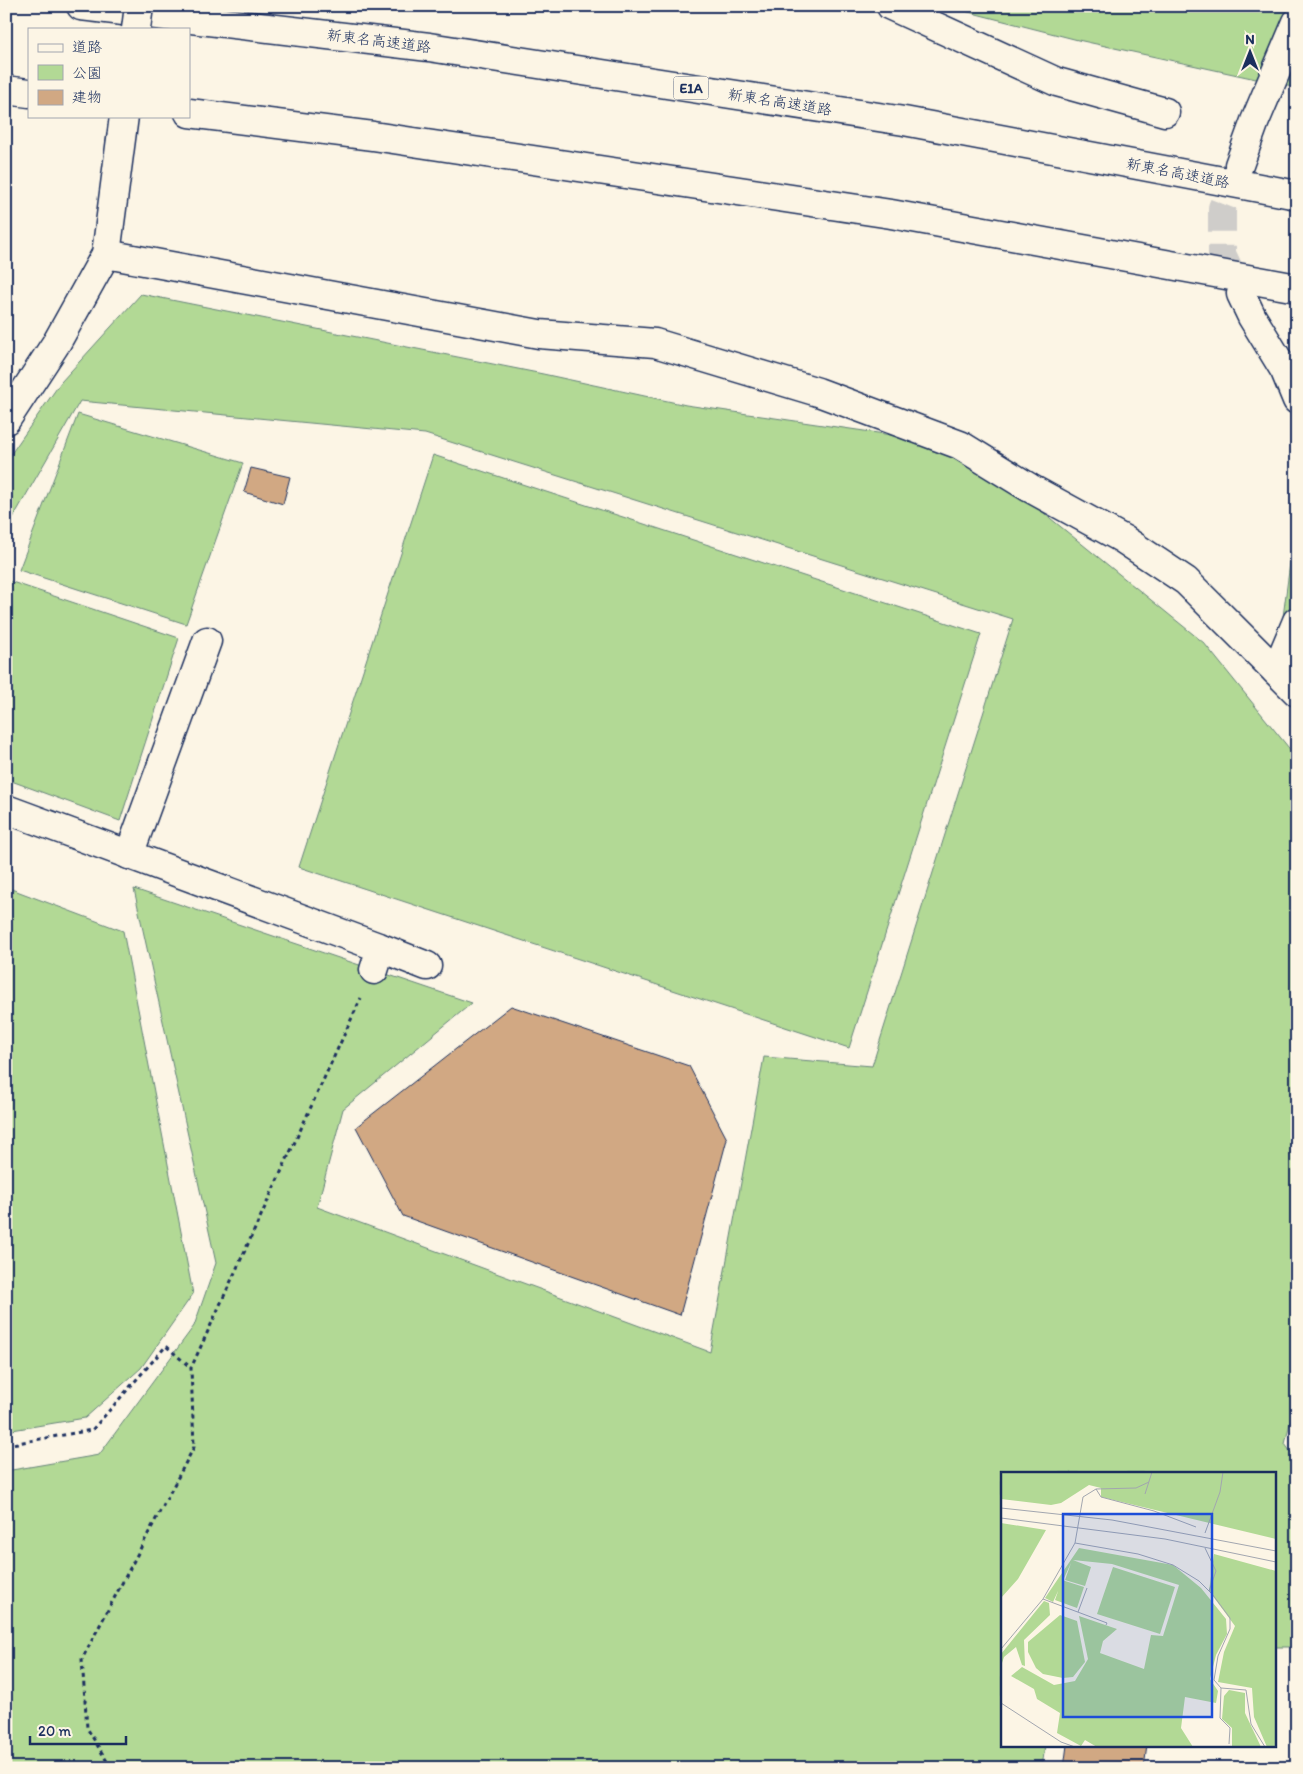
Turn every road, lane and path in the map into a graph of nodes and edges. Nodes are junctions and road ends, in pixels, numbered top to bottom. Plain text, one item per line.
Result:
1 (81, 6) edge
2 (139, 6) edge
3 (891, 6) edge
4 (1297, 22) edge
5 (136, 28) edge
6 (6, 90) edge
7 (28, 93) edge
8 (1165, 112) dead end
9 (190, 113) edge
10 (124, 118) edge
11 (1239, 165) tunnel mouth
12 (1297, 195) edge
13 (106, 254) junction
14 (1297, 288) edge
15 (1241, 294) tunnel mouth
16 (1297, 400) edge
17 (6, 420) edge
18 (1297, 621) edge
19 (207, 641) dead end
20 (1276, 672) junction
21 (1297, 692) edge
22 (6, 809) edge
23 (129, 854) junction
24 (378, 959) junction
25 (427, 966) dead end
26 (191, 1368) junction
27 (6, 1445) edge
28 (111, 1768) edge

1 - 12 main road, 新東名高速道路 / E1A
2 - 5 main road, bridge
3 - 8 main road
4 - 11 main road
6 - 7 main road
9 - 14 main road
10 - 13 main road
13 - 17 main road
13 - 20 main road
15 - 16 main road
18 - 20 main road
19 - 23 main road
20 - 21 main road
22 - 23 main road
23 - 24 main road
24 - 25 main road
24 - 26 path
26 - 27 path
26 - 28 path

